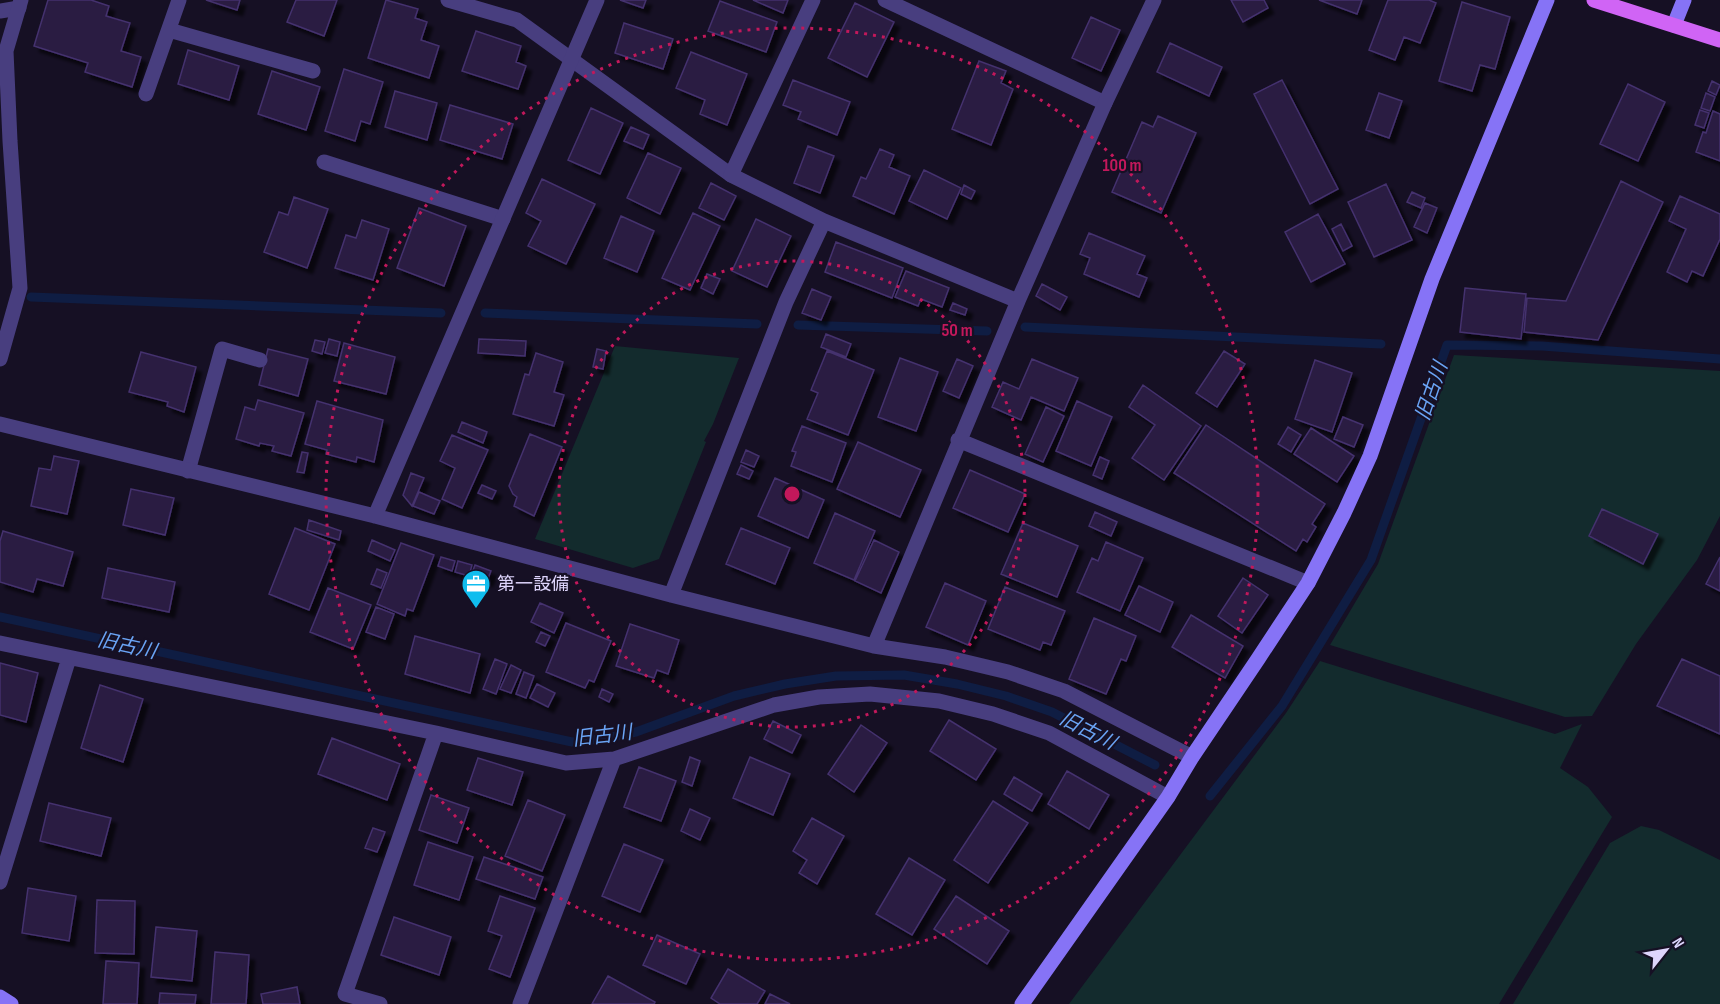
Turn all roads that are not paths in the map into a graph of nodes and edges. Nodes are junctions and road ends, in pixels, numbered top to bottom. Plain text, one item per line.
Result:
1 (179, 0) edge
2 (448, 0) edge
3 (597, 0) edge
4 (813, 0) edge
5 (885, 0) edge
6 (1154, 0) edge
7 (1546, 0) edge
8 (1594, 0) edge
9 (1684, 0) edge
10 (20, 4) edge
11 (0, 11) edge
12 (1674, 25) junction
13 (169, 30) junction
14 (1720, 40) edge
15 (571, 60) junction
16 (313, 70) dead end
17 (146, 94) dead end
18 (1106, 103) junction
19 (324, 162) dead end
20 (731, 175) junction
21 (503, 219) junction
22 (824, 221) junction
23 (1018, 301) junction
24 (0, 359) edge
25 (260, 360) dead end
26 (0, 424) edge
27 (958, 440) junction
28 (188, 471) junction
29 (375, 516) junction
30 (1308, 583) junction
31 (671, 595) junction
32 (0, 643) edge
33 (874, 646) junction
34 (69, 658) junction
35 (436, 733) junction
36 (1192, 757) junction
37 (614, 759) junction
38 (1168, 796) junction
39 (0, 882) edge
40 (0, 998) edge
41 (11, 1004) edge
42 (380, 1004) edge
43 (520, 1004) edge
44 (1022, 1004) edge

1 - 13 street
2 - 15 street
3 - 15 street
4 - 20 street
5 - 18 street
6 - 18 street
7 - 30 street
8 - 12 main road
9 - 12 street
10 - 11 street
10 - 24 street
12 - 14 main road
13 - 16 street
13 - 17 street
15 - 20 street
15 - 21 street
18 - 23 street
19 - 21 street
20 - 22 street
21 - 29 street
22 - 23 street
22 - 31 street
23 - 27 street
25 - 28 street
26 - 28 street
27 - 30 street
27 - 33 street
28 - 29 street
29 - 31 street
30 - 36 street
31 - 33 street
32 - 34 street
33 - 36 street
34 - 35 street
34 - 39 street
35 - 37 street
35 - 42 street
36 - 38 street
37 - 38 street
37 - 43 street
38 - 44 street
40 - 41 street

